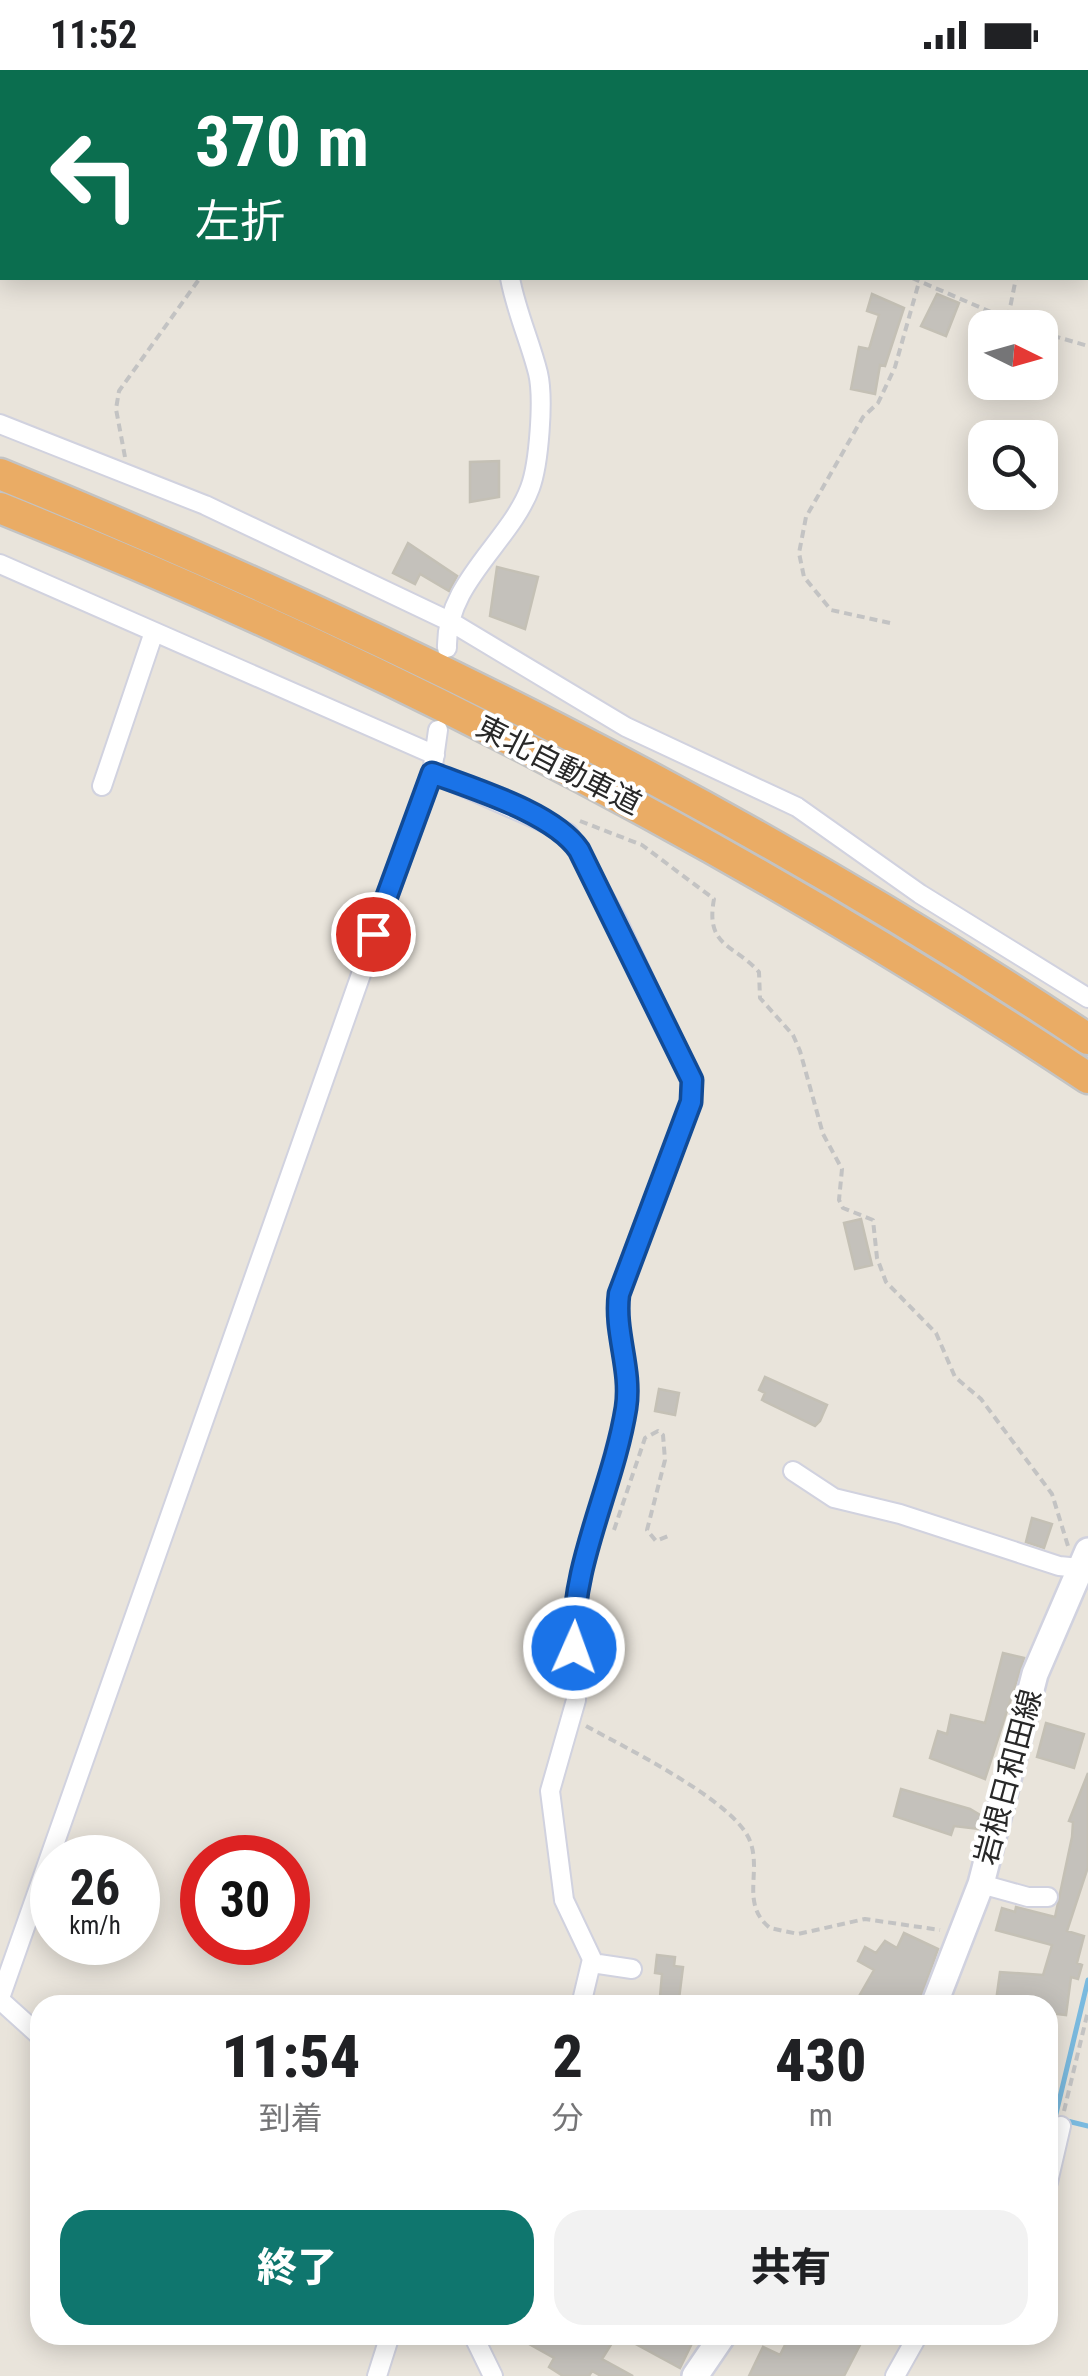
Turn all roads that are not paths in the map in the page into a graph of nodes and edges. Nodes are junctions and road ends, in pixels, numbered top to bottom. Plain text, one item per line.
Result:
1 (511, 280) edge
2 (0, 424) edge
3 (0, 474) edge
4 (0, 508) edge
5 (0, 564) edge
6 (451, 622) junction
7 (154, 632) junction
8 (447, 648) dead end
9 (438, 730) dead end
10 (434, 764) junction
11 (102, 786) dead end
12 (1088, 998) edge
13 (1088, 1039) edge
14 (1088, 1078) edge
15 (794, 1471) dead end
16 (1084, 1559) edge
17 (981, 1884) junction
18 (1048, 1897) dead end
19 (592, 1964) junction
20 (632, 1969) dead end
21 (584, 1995) edge
22 (938, 1995) edge
23 (0, 1999) edge
24 (30, 2027) edge
25 (1060, 2126) road end
26 (1058, 2135) edge
27 (387, 2345) edge
28 (478, 2345) edge
29 (716, 2345) edge
30 (912, 2345) edge
31 (377, 2376) edge
32 (492, 2376) edge
33 (695, 2376) edge
34 (894, 2376) edge

1 - 6 street
2 - 6 street
3 - 13 highway, 東北自動車道
4 - 14 highway, 東北自動車道
5 - 7 street
6 - 8 street
6 - 12 street
7 - 10 street
7 - 11 street
9 - 10 street
10 - 19 street
10 - 23 street
15 - 16 street
16 - 17 main road, 岩根日和田線
17 - 18 street
17 - 22 main road, 岩根日和田線
19 - 20 street
19 - 21 street
23 - 24 street
25 - 26 street
27 - 31 street
28 - 32 street
29 - 33 main road
30 - 34 street

